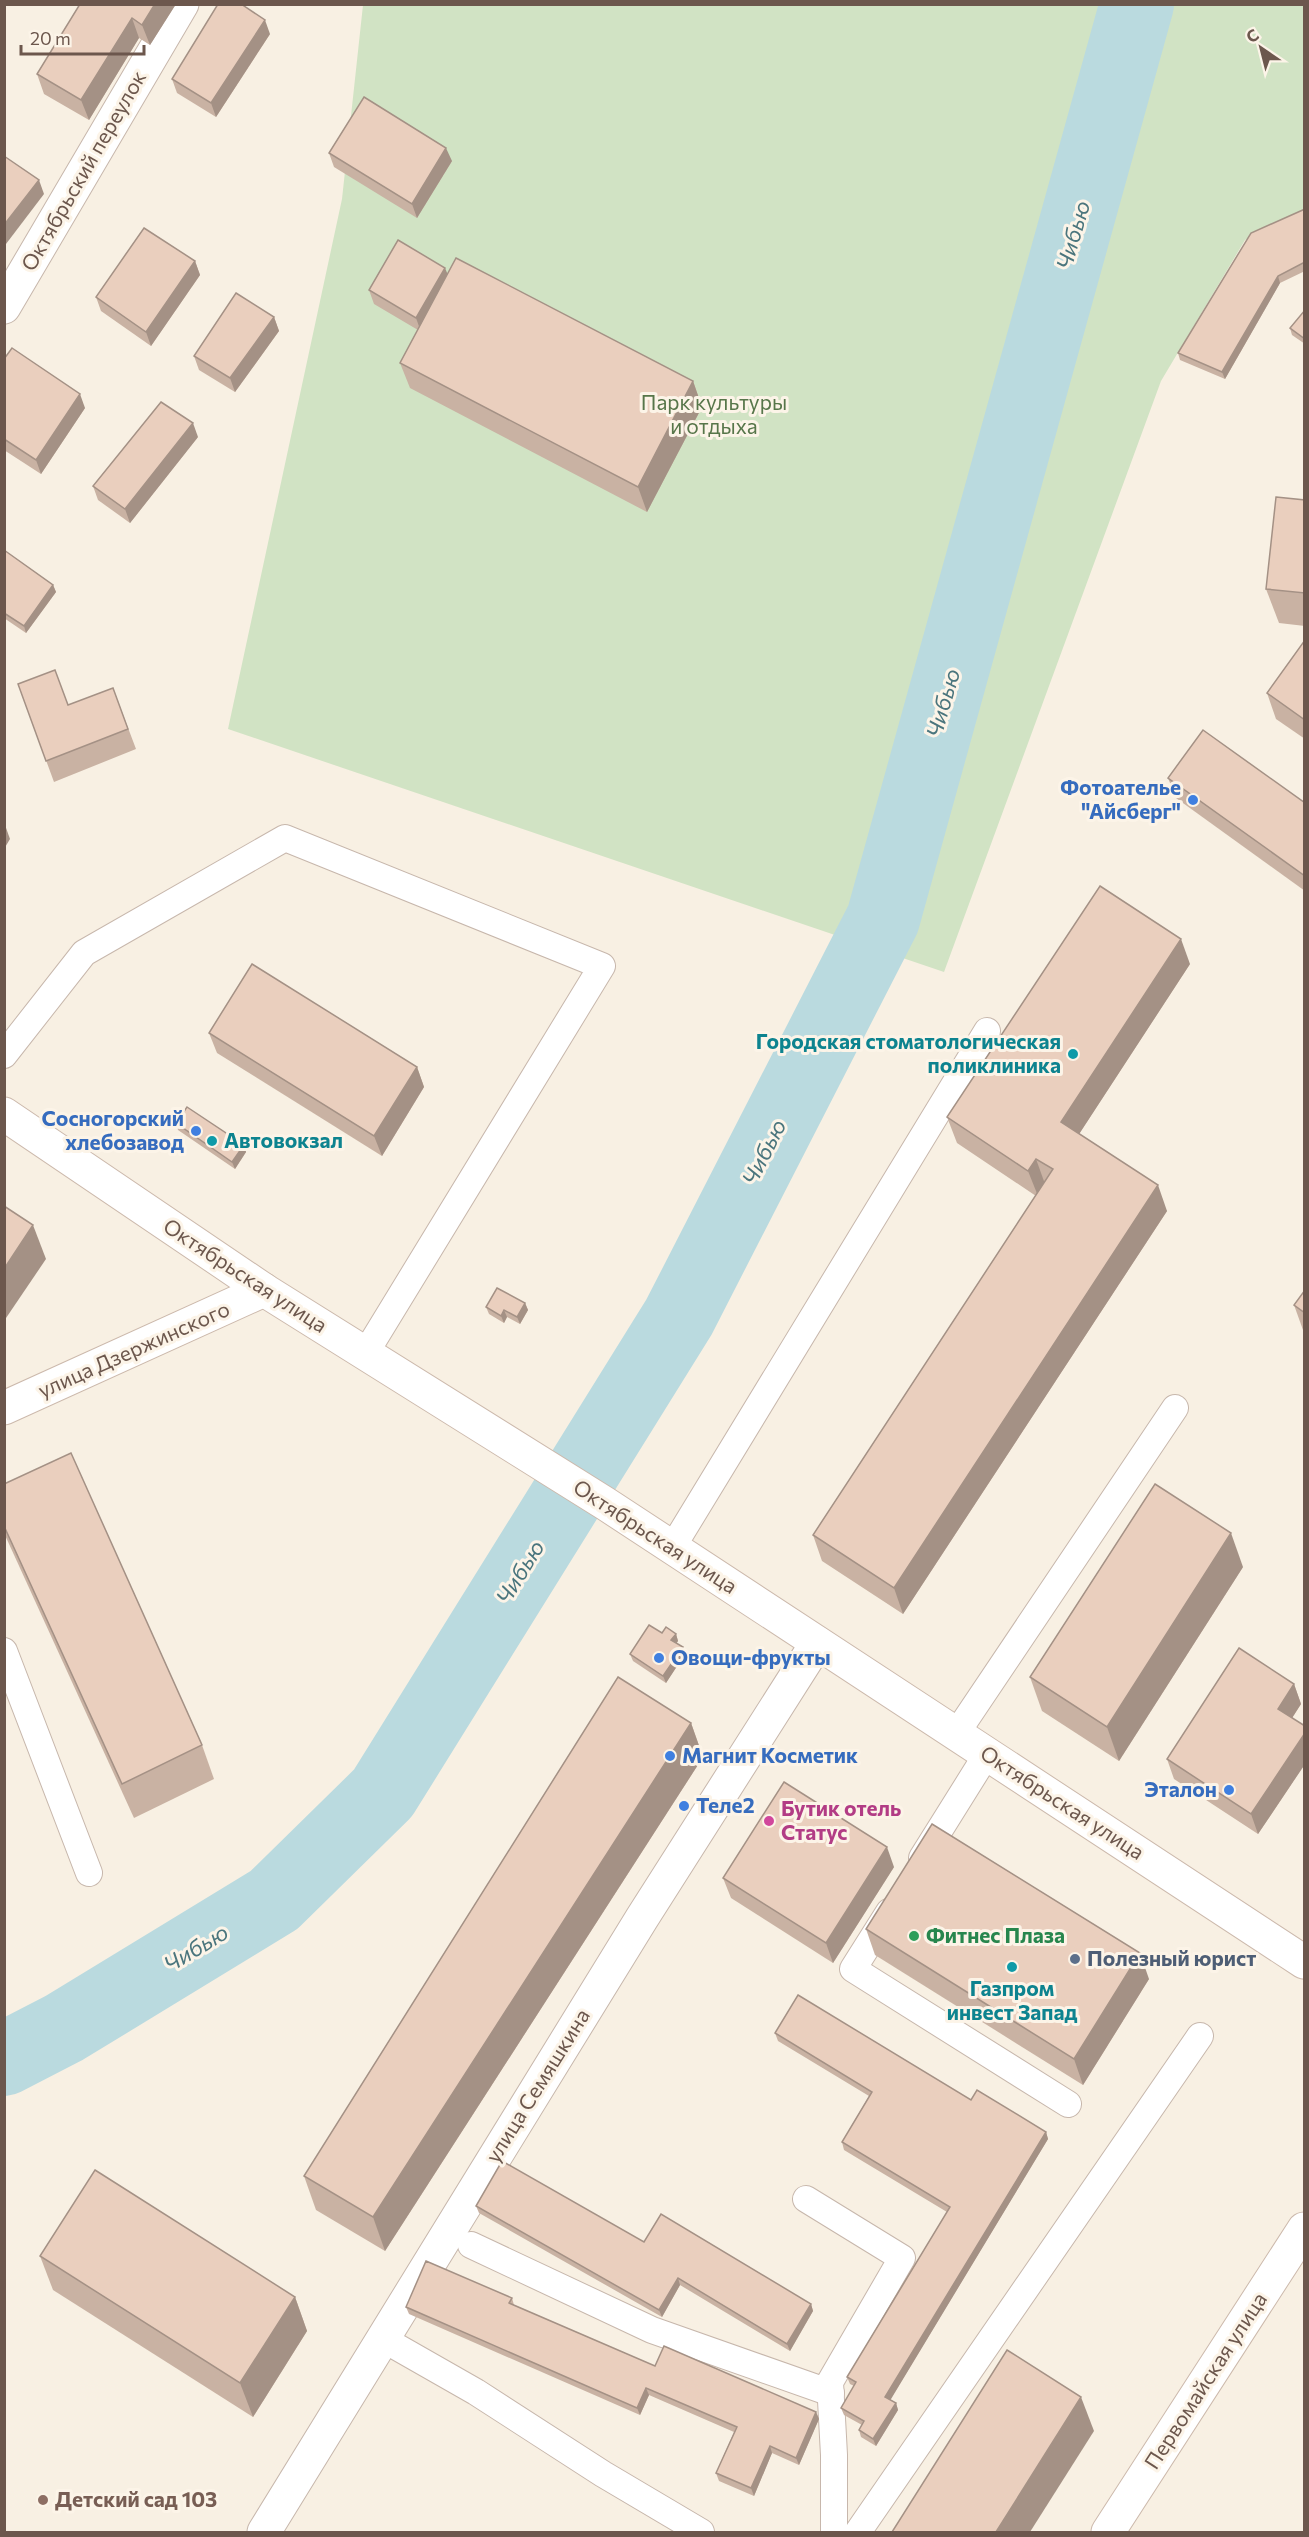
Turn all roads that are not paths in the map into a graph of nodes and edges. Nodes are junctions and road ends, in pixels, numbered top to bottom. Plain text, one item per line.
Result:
1 (182, 4) edge
2 (4, 307) edge
3 (987, 1030) dead end
4 (4, 1055) edge
5 (4, 1114) edge
6 (264, 1290) junction
7 (365, 1354) junction
8 (11, 1398) edge
9 (1175, 1408) dead end
10 (672, 1548) junction
11 (817, 1643) junction
12 (4, 1651) edge
13 (956, 1734) junction
14 (987, 1754) junction
15 (89, 1873) dead end
16 (1305, 1962) edge
17 (1200, 2036) dead end
18 (1068, 2104) dead end
19 (806, 2199) dead end
20 (1305, 2229) edge
21 (471, 2245) dead end
22 (383, 2339) junction
23 (831, 2393) junction
24 (264, 2532) edge
25 (701, 2532) edge
26 (834, 2532) edge
27 (858, 2532) edge
28 (1108, 2532) edge

1 - 2 main road, Октябрьский переулок
3 - 10 lane
4 - 7 lane
5 - 6 main road, Октябрьская улица
6 - 7 main road, Октябрьская улица
6 - 8 main road, улица Дзержинского
7 - 10 main road, Октябрьская улица
9 - 13 lane
10 - 11 main road, Октябрьская улица
11 - 13 main road, Октябрьская улица
11 - 22 main road, улица Семяшкина
12 - 15 lane
13 - 14 main road, Октябрьская улица
14 - 16 main road, Октябрьская улица
14 - 18 lane
17 - 27 lane
19 - 23 lane
20 - 28 main road, Первомайская улица
21 - 23 lane
22 - 24 main road, улица Семяшкина
22 - 25 lane
23 - 26 lane

